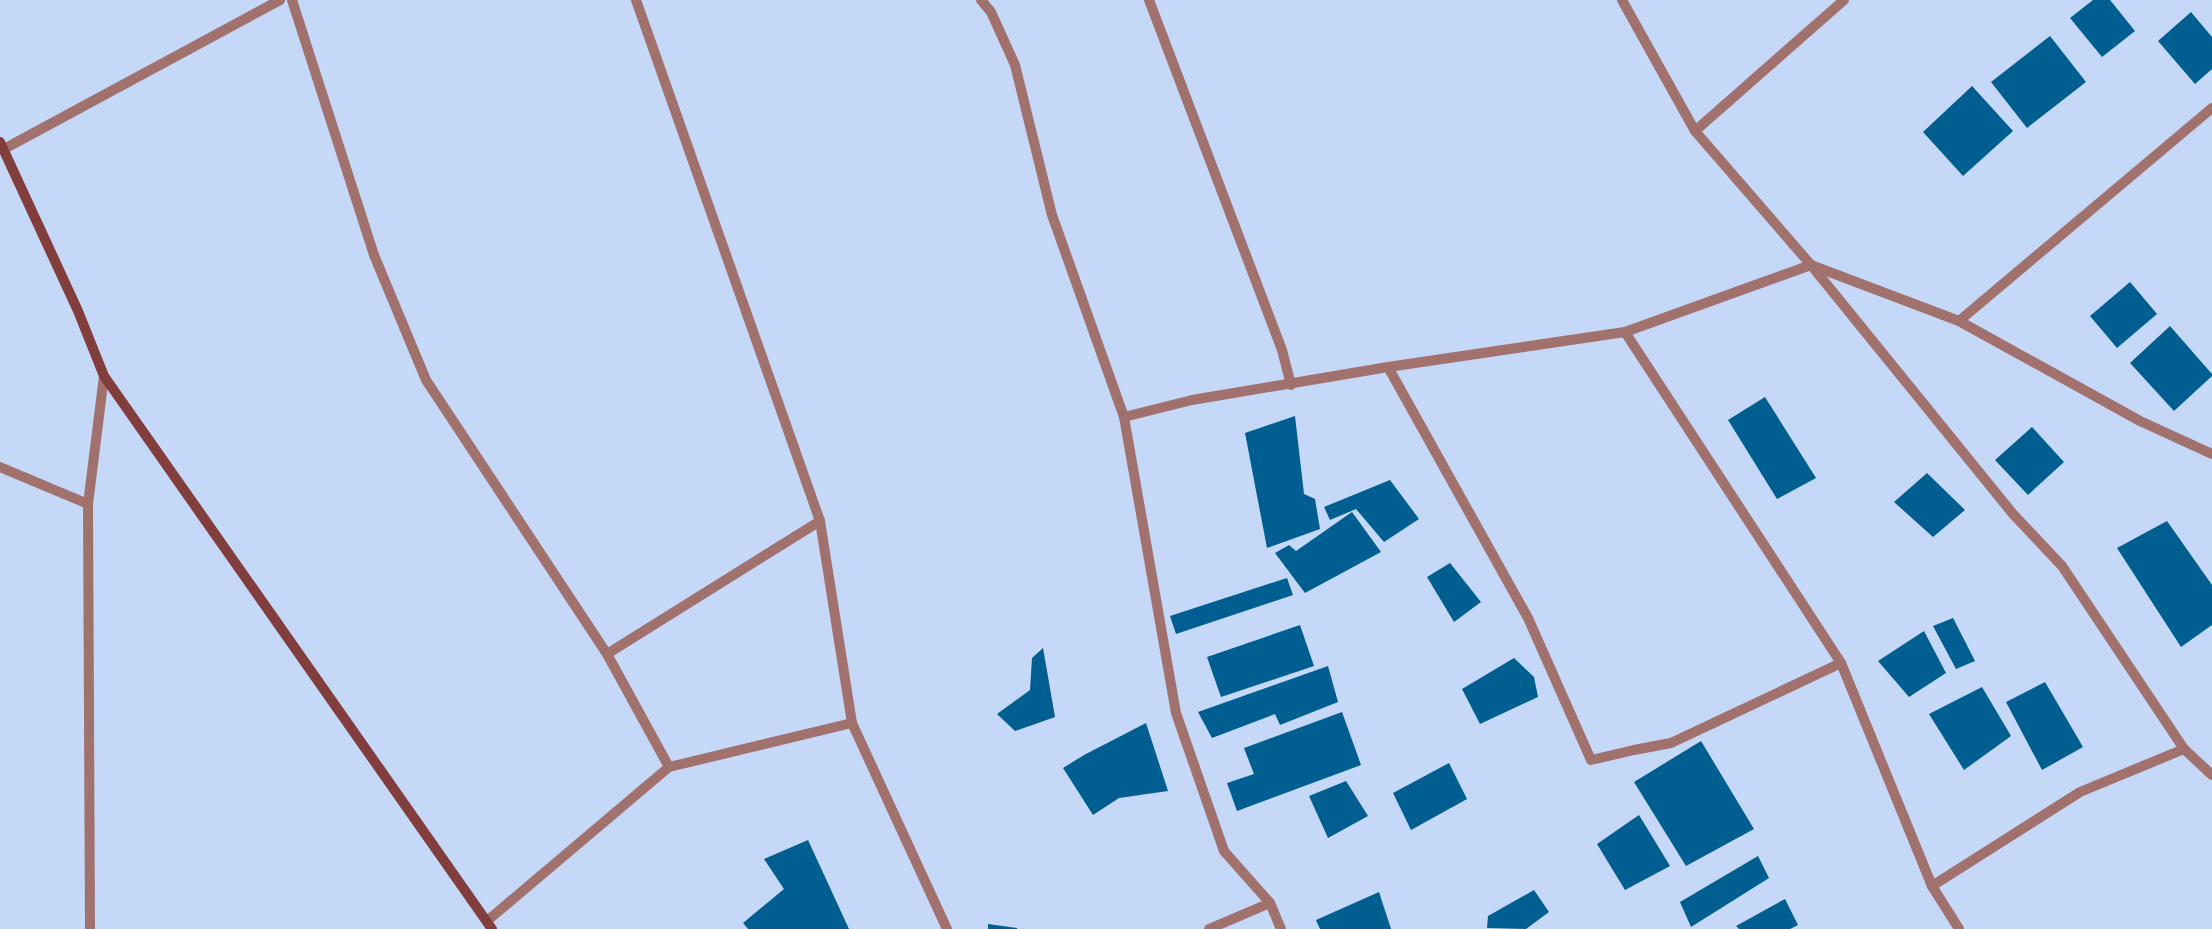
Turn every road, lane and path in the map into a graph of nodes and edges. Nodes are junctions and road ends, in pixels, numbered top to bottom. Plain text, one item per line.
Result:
1 (280, 0) edge
2 (292, 0) edge
3 (636, 0) edge
4 (981, 0) edge
5 (1149, 0) edge
6 (1622, 0) edge
7 (1844, 0) edge
8 (2212, 108) edge
9 (1695, 131) junction
10 (2, 146) edge
11 (1811, 265) junction
12 (1959, 321) junction
13 (1625, 332) junction
14 (1388, 367) junction
15 (104, 376) junction
16 (1291, 385) junction
17 (1124, 417) junction
18 (2212, 454) edge
19 (0, 467) edge
20 (88, 504) junction
21 (820, 521) junction
22 (607, 654) junction
23 (1841, 663) junction
24 (852, 723) junction
25 (2184, 749) junction
26 (669, 767) junction
27 (2212, 775) edge
28 (1932, 886) junction
29 (1270, 903) junction
30 (489, 925) edge
31 (90, 929) edge
32 (947, 929) edge
33 (1209, 929) edge
34 (1280, 929) edge
35 (1959, 929) edge

1 - 10 street
2 - 22 street
3 - 21 street
4 - 17 street
5 - 16 street
6 - 9 street
7 - 9 street
8 - 12 street
9 - 11 street
10 - 15 main road
11 - 12 street
11 - 13 street
11 - 25 street
12 - 18 street
13 - 14 street
13 - 23 street
14 - 16 street
14 - 23 street
15 - 20 street
15 - 30 main road
16 - 17 street
17 - 29 street
19 - 20 street
20 - 31 street
21 - 22 street
21 - 24 street
22 - 26 street
23 - 28 street
24 - 26 street
24 - 32 street
25 - 27 street
25 - 28 street
26 - 30 street
28 - 35 street
29 - 33 street
29 - 34 street

